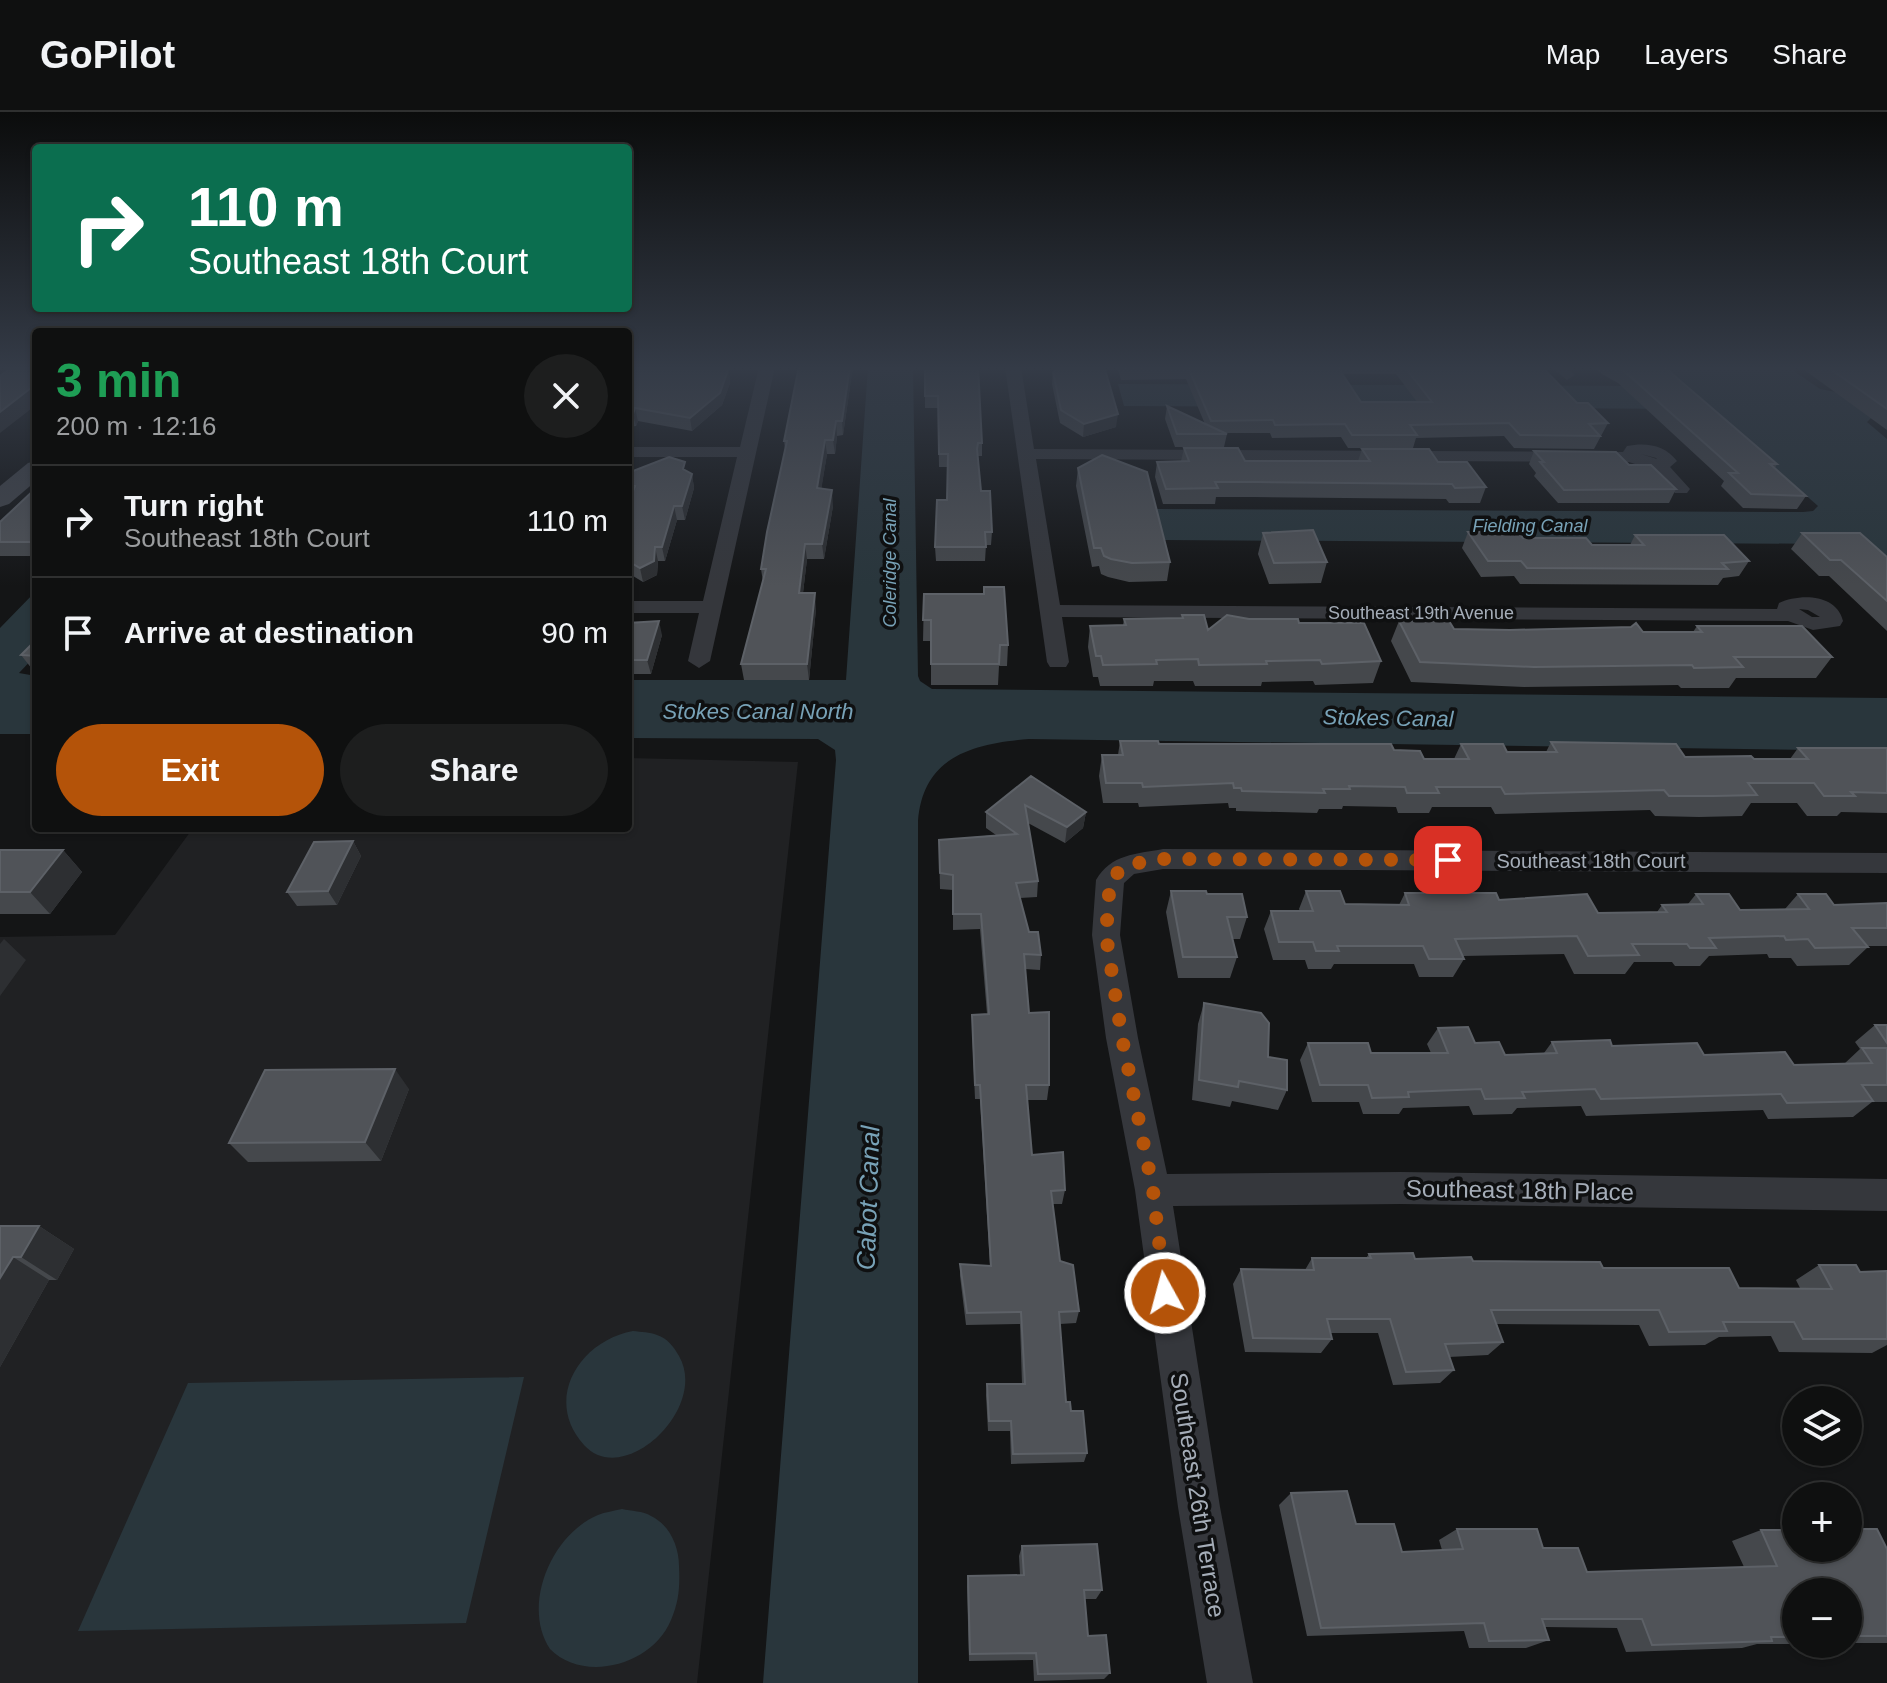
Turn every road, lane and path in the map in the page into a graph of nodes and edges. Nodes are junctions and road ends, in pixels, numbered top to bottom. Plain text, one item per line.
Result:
1 (751, 440) edge
2 (1025, 440) edge
3 (32, 450) edge
4 (632, 452) edge
5 (748, 452) junction
6 (1027, 454) junction
7 (32, 471) edge
8 (1681, 489) dead end
9 (1, 492) edge
10 (632, 607) edge
11 (712, 607) junction
12 (1051, 611) junction
13 (1791, 615) dead end
14 (699, 661) dead end
15 (1058, 662) dead end
16 (1887, 863) edge
17 (1110, 880) joint
18 (1153, 1190) junction
19 (1887, 1195) edge
20 (1230, 1683) edge

1 - 5 street
2 - 6 street
3 - 9 street
4 - 5 street
5 - 11 street
6 - 8 street
6 - 12 street
7 - 9 street
10 - 11 street
11 - 14 street
12 - 13 street, Southeast 19th Avenue
12 - 15 street
16 - 17 street, Southeast 18th Court
17 - 18 street, Southeast 26th Terrace
18 - 19 street, Southeast 18th Place
18 - 20 street, Southeast 26th Terrace

